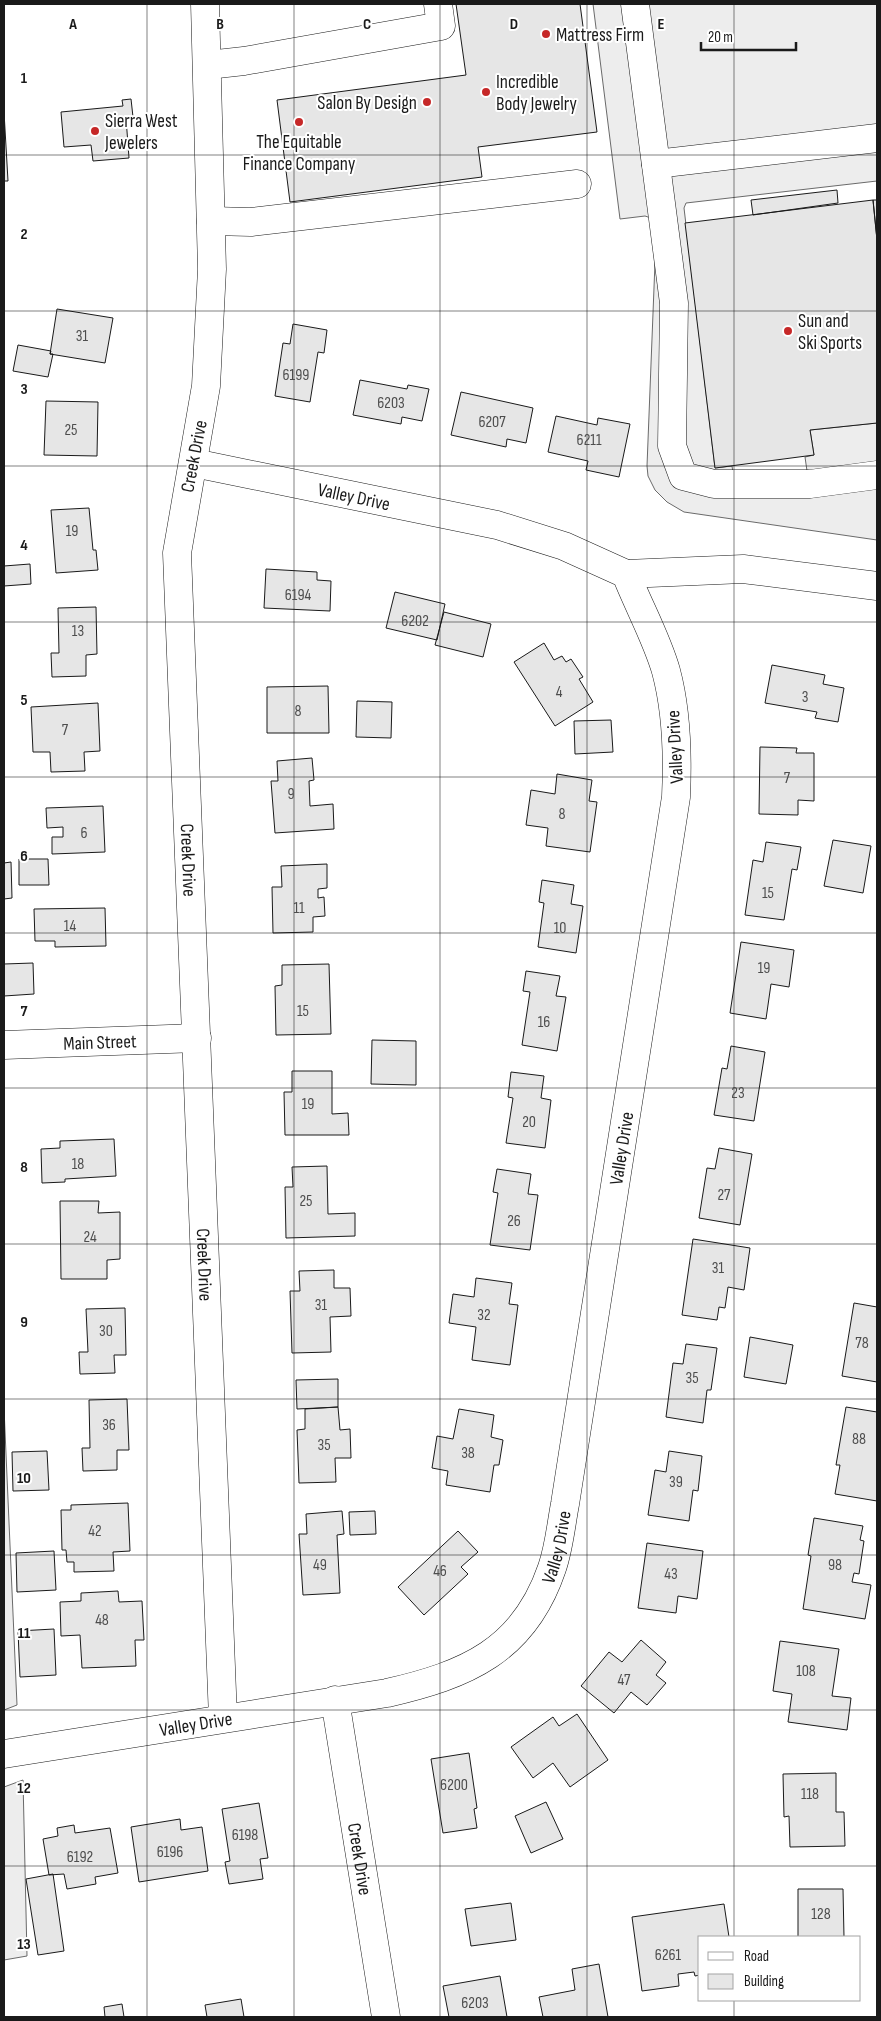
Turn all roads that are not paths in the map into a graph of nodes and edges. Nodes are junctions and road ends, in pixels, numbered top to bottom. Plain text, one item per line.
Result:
1 (205, 4) edge
2 (438, 4) edge
3 (635, 4) edge
4 (208, 65) junction
5 (877, 138) edge
6 (656, 164) junction
7 (576, 184) dead end
8 (211, 221) junction
9 (194, 463) junction
10 (877, 475) edge
11 (626, 574) junction
12 (877, 586) edge
13 (197, 1038) junction
14 (4, 1046) edge
15 (335, 1700) junction
16 (223, 1718) junction
17 (4, 1754) edge
18 (386, 2017) edge

1 - 4 street, Creek Drive
2 - 4 street
3 - 6 street
4 - 8 street, Creek Drive
5 - 6 street
6 - 10 street
7 - 8 street
8 - 9 street, Creek Drive
9 - 11 street, Valley Drive
9 - 13 street, Creek Drive
11 - 12 street
11 - 15 street, Valley Drive
13 - 14 street, Main Street
13 - 16 street, Creek Drive
15 - 16 street, Valley Drive
15 - 18 street, Creek Drive
16 - 17 street, Valley Drive

